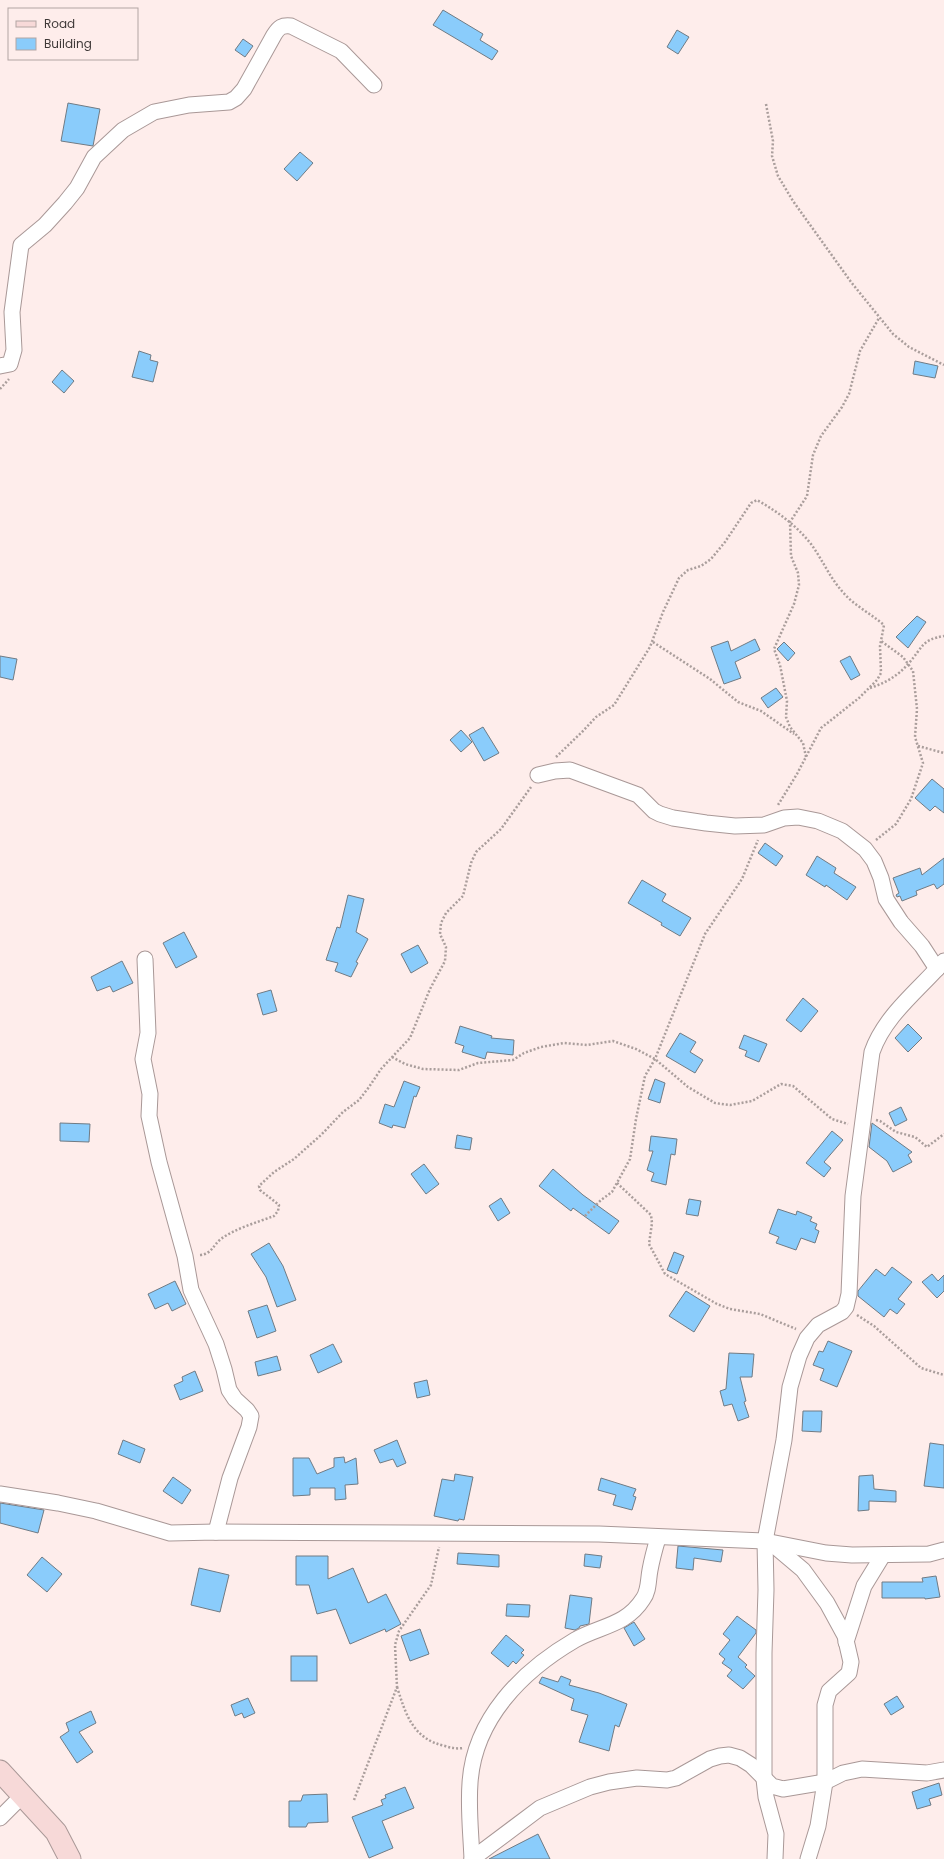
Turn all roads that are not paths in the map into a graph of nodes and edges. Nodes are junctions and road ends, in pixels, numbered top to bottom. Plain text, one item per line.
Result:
1 (374, 85) dead end
2 (0, 366) edge
3 (538, 775) dead end
4 (145, 959) dead end
5 (940, 965) edge
6 (0, 1494) edge
7 (216, 1532) junction
8 (658, 1538) junction
9 (768, 1542) junction
10 (944, 1550) edge
11 (883, 1555) junction
12 (846, 1642) junction
13 (0, 1770) edge
14 (944, 1770) edge
15 (764, 1779) junction
16 (825, 1782) junction
17 (22, 1796) junction
18 (0, 1818) edge
19 (70, 1859) edge
20 (472, 1859) edge
21 (775, 1859) edge
22 (808, 1859) edge

1 - 2 street
3 - 5 street
4 - 7 street
5 - 9 street
6 - 7 street
7 - 8 street
8 - 9 street
8 - 20 street
9 - 11 street
9 - 12 street
9 - 15 street
10 - 11 street
11 - 12 street
12 - 16 street
13 - 17 main road
14 - 16 street
15 - 16 street
15 - 20 street
15 - 21 street
16 - 22 street
17 - 18 street
17 - 19 main road

